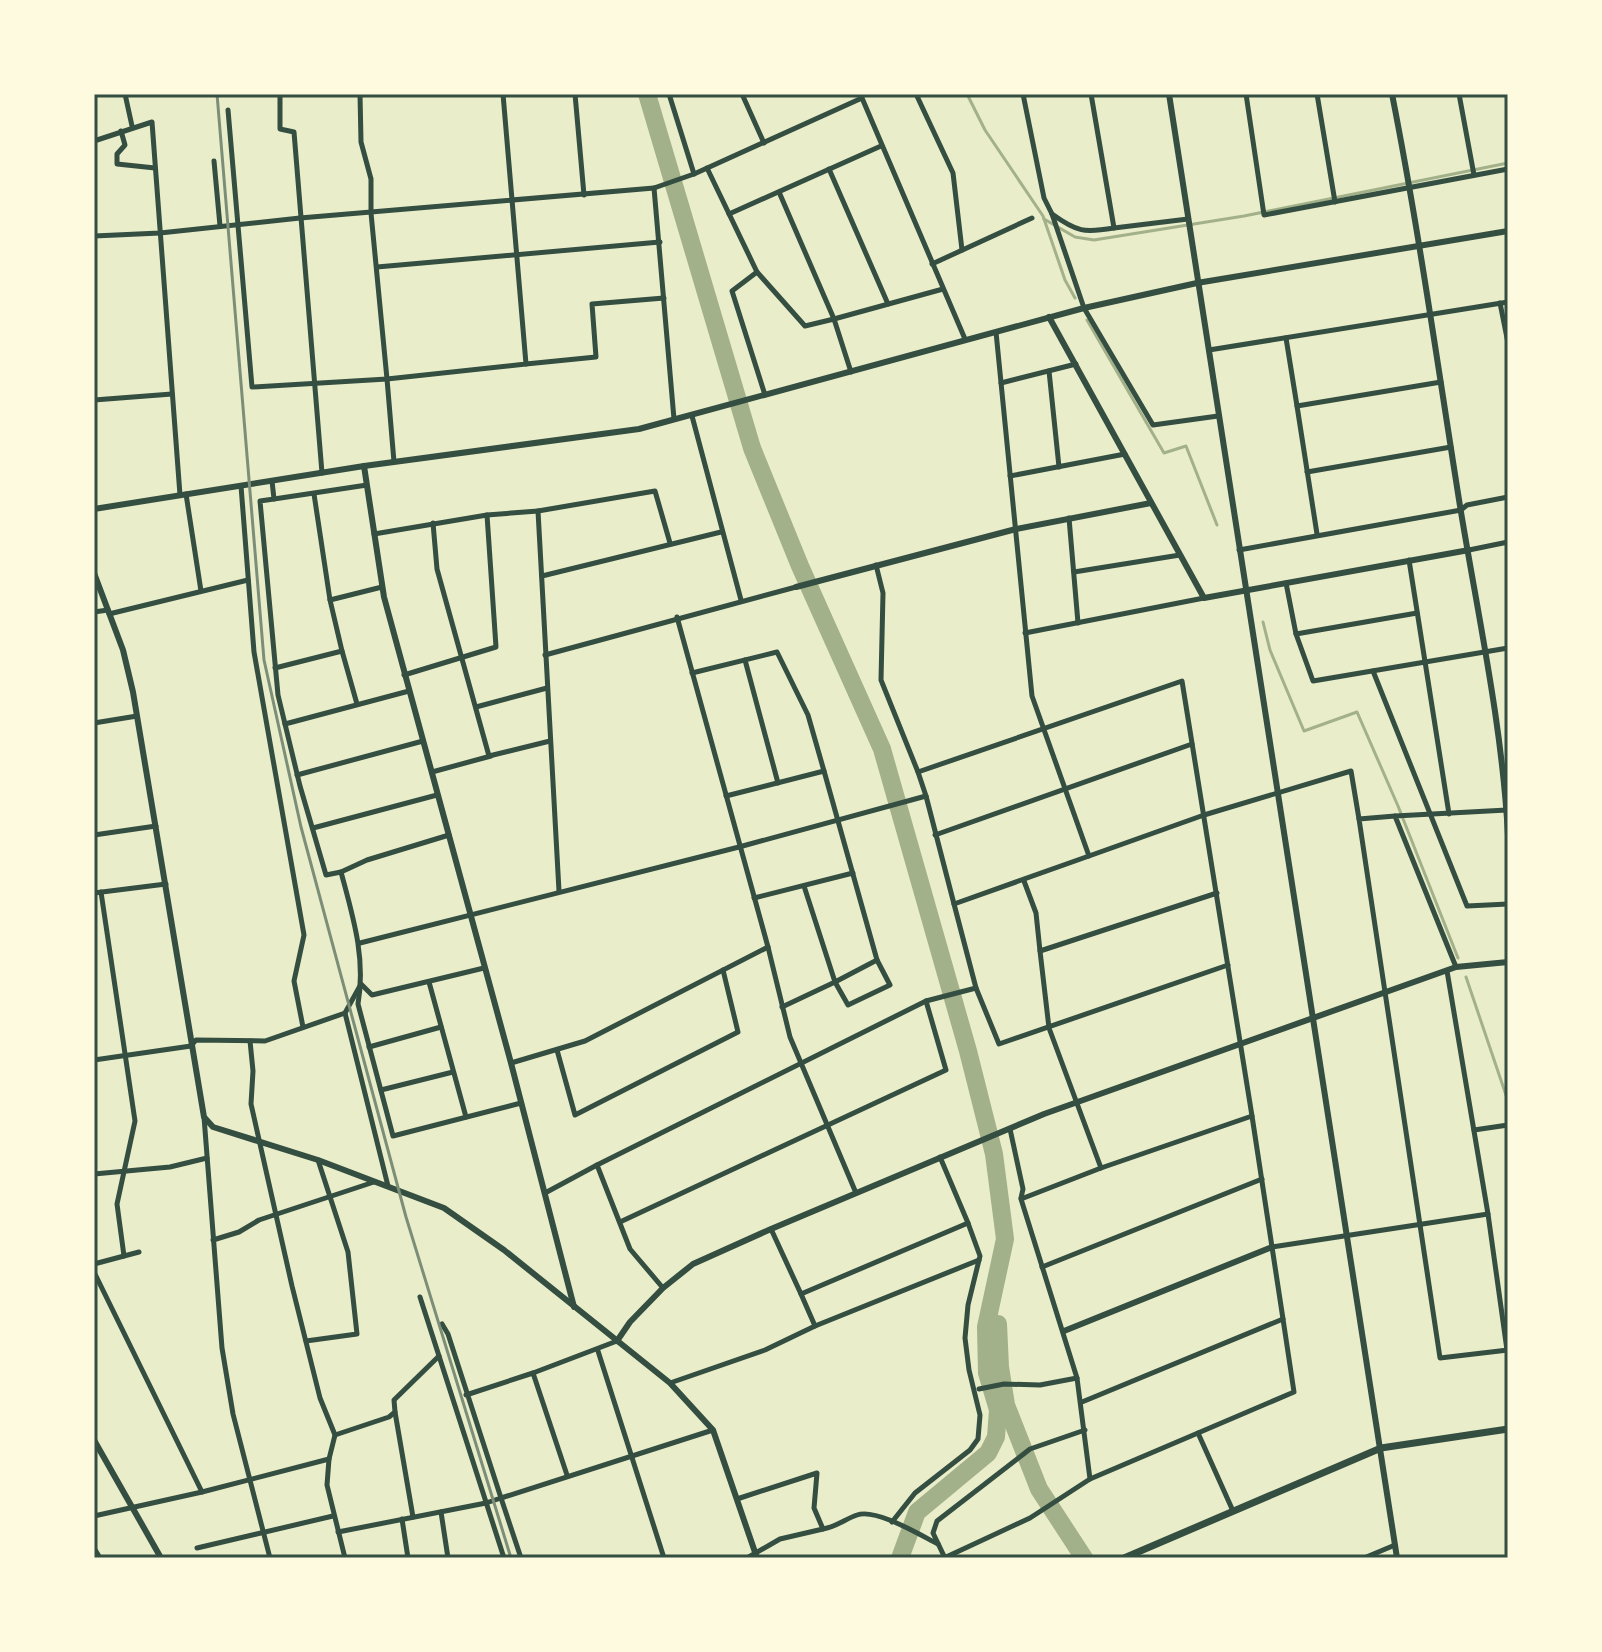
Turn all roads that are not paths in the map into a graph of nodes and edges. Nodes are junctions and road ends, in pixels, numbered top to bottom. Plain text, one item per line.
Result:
1 (125, 94) edge
2 (280, 94) edge
3 (360, 94) edge
4 (503, 94) edge
5 (575, 94) edge
6 (669, 94) edge
7 (742, 94) edge
8 (871, 94) edge
9 (916, 94) edge
10 (1023, 94) edge
11 (1091, 94) edge
12 (1169, 94) edge
13 (1246, 94) edge
14 (1317, 94) edge
15 (1392, 94) edge
16 (1459, 94) edge
17 (862, 98) junction
18 (228, 110) dead end
19 (132, 126) junction
20 (121, 131) junction
21 (94, 141) edge
22 (764, 143) junction
23 (881, 146) junction
24 (214, 161) dead end
25 (155, 168) junction
26 (707, 168) junction
27 (829, 169) junction
28 (1508, 169) edge
29 (694, 174) junction
30 (1474, 175) junction
31 (1410, 186) junction
32 (654, 188) junction
33 (779, 192) junction
34 (584, 195) junction
35 (511, 201) junction
36 (1335, 202) junction
37 (371, 213) junction
38 (729, 214) junction
39 (1052, 214) junction
40 (300, 218) junction
41 (1032, 218) dead end
42 (1188, 219) junction
43 (238, 225) junction
44 (220, 226) junction
45 (1114, 228) junction
46 (1508, 231) edge
47 (160, 233) junction
48 (94, 236) edge
49 (660, 242) junction
50 (1421, 245) junction
51 (962, 250) junction
52 (517, 254) junction
53 (932, 264) junction
54 (377, 267) junction
55 (757, 272) junction
56 (1197, 283) junction
57 (943, 289) junction
58 (664, 298) junction
59 (1508, 302) edge
60 (1500, 303) junction
61 (889, 304) junction
62 (1082, 308) junction
63 (1432, 314) junction
64 (1049, 317) junction
65 (834, 319) junction
66 (996, 332) junction
67 (1286, 338) junction
68 (965, 339) junction
69 (1508, 343) edge
70 (1207, 350) junction
71 (526, 364) junction
72 (1076, 364) junction
73 (1049, 371) junction
74 (852, 373) junction
75 (387, 379) junction
76 (314, 382) junction
77 (1441, 382) junction
78 (1001, 383) junction
79 (172, 394) junction
80 (763, 397) junction
81 (94, 400) edge
82 (1297, 406) junction
83 (692, 416) junction
84 (1218, 416) junction
85 (674, 420) junction
86 (1451, 447) junction
87 (1125, 454) junction
88 (394, 462) junction
89 (364, 466) junction
90 (1059, 467) junction
91 (1307, 472) junction
92 (322, 473) junction
93 (1010, 476) junction
94 (272, 481) junction
95 (367, 485) junction
96 (241, 486) junction
97 (314, 494) junction
98 (183, 495) junction
99 (1508, 497) edge
100 (274, 499) junction
101 (1151, 503) junction
102 (94, 509) edge
103 (1461, 510) junction
104 (538, 511) junction
105 (487, 515) junction
106 (1069, 518) junction
107 (433, 523) junction
108 (1016, 529) junction
109 (721, 532) junction
110 (374, 534) junction
111 (1317, 534) junction
112 (1508, 542) edge
113 (670, 543) junction
114 (1239, 550) junction
115 (1469, 550) junction
116 (1180, 555) junction
117 (1409, 560) junction
118 (876, 565) junction
119 (1074, 572) junction
120 (94, 573) edge
121 (542, 576) junction
122 (248, 580) junction
123 (1286, 583) junction
124 (382, 587) junction
125 (796, 587) joint
126 (1245, 590) junction
127 (201, 591) junction
128 (1204, 598) junction
129 (330, 600) junction
130 (741, 600) junction
131 (94, 612) edge
132 (109, 612) junction
133 (1417, 613) junction
134 (677, 617) junction
135 (1078, 623) junction
136 (1025, 633) junction
137 (1296, 634) junction
138 (1508, 648) edge
139 (342, 651) junction
140 (1486, 652) junction
141 (545, 655) junction
142 (462, 659) junction
143 (745, 660) junction
144 (1425, 661) junction
145 (275, 668) junction
146 (1373, 671) junction
147 (692, 673) junction
148 (404, 675) junction
149 (547, 688) junction
150 (409, 691) junction
151 (357, 705) junction
152 (476, 707) junction
153 (137, 716) junction
154 (94, 723) edge
155 (285, 724) junction
156 (1043, 727) junction
157 (423, 741) junction
158 (550, 741) junction
159 (1192, 744) junction
160 (492, 755) junction
161 (824, 771) junction
162 (431, 772) junction
163 (918, 772) junction
164 (297, 775) junction
165 (778, 783) junction
166 (1065, 789) junction
167 (1278, 793) junction
168 (437, 795) junction
169 (726, 796) junction
170 (923, 797) junction
171 (1507, 810) edge
172 (1449, 814) junction
173 (1204, 815) junction
174 (1429, 815) junction
175 (1399, 816) junction
176 (1359, 819) junction
177 (839, 820) junction
178 (157, 826) junction
179 (313, 828) junction
180 (94, 835) edge
181 (449, 835) junction
182 (935, 835) junction
183 (1508, 835) edge
184 (739, 847) junction
185 (1089, 856) junction
186 (341, 872) junction
187 (853, 873) junction
188 (1024, 881) junction
189 (166, 884) junction
190 (804, 886) junction
191 (559, 891) junction
192 (98, 892) edge
193 (1217, 893) junction
194 (754, 898) junction
195 (954, 904) junction
196 (1508, 904) edge
197 (470, 915) junction
198 (360, 943) junction
199 (768, 947) junction
200 (1040, 951) junction
201 (877, 960) junction
202 (1508, 962) edge
203 (1228, 965) junction
204 (1456, 967) junction
205 (484, 968) junction
206 (723, 970) junction
207 (1447, 971) junction
208 (429, 982) junction
209 (835, 982) junction
210 (361, 984) junction
211 (973, 989) junction
212 (1385, 993) junction
213 (929, 1000) junction
214 (782, 1007) junction
215 (345, 1013) junction
216 (1313, 1018) junction
217 (303, 1027) junction
218 (441, 1027) junction
219 (1049, 1028) junction
220 (250, 1041) junction
221 (1241, 1043) junction
222 (191, 1046) junction
223 (369, 1047) junction
224 (557, 1050) junction
225 (124, 1056) junction
226 (94, 1060) edge
227 (511, 1063) junction
228 (799, 1064) junction
229 (453, 1072) junction
230 (381, 1090) junction
231 (1076, 1102) junction
232 (521, 1103) junction
233 (1252, 1116) junction
234 (204, 1117) junction
235 (466, 1117) junction
236 (828, 1124) junction
237 (1508, 1125) edge
238 (1009, 1129) junction
239 (1474, 1130) junction
240 (260, 1140) junction
241 (940, 1157) junction
242 (207, 1158) junction
243 (318, 1160) junction
244 (597, 1165) junction
245 (1101, 1168) junction
246 (124, 1170) junction
247 (94, 1174) edge
248 (1262, 1179) junction
249 (374, 1182) junction
250 (388, 1188) junction
251 (545, 1193) junction
252 (856, 1193) junction
253 (330, 1197) junction
254 (1021, 1199) junction
255 (1488, 1214) junction
256 (276, 1216) junction
257 (620, 1222) junction
258 (968, 1223) junction
259 (1420, 1226) junction
260 (771, 1229) junction
261 (1347, 1237) junction
262 (213, 1240) junction
263 (1272, 1247) junction
264 (139, 1252) dead end
265 (124, 1256) junction
266 (979, 1260) junction
267 (94, 1264) edge
268 (1042, 1267) junction
269 (94, 1272) edge
270 (663, 1288) junction
271 (801, 1294) junction
272 (420, 1297) dead end
273 (574, 1307) junction
274 (1283, 1319) junction
275 (442, 1324) dead end
276 (815, 1326) junction
277 (1064, 1331) junction
278 (306, 1341) junction
279 (617, 1341) junction
280 (1508, 1350) edge
281 (598, 1351) junction
282 (439, 1356) junction
283 (533, 1373) junction
284 (1077, 1378) junction
285 (670, 1383) junction
286 (979, 1389) dead end
287 (466, 1395) junction
288 (1082, 1402) junction
289 (395, 1412) junction
290 (1508, 1429) edge
291 (713, 1430) junction
292 (1085, 1430) junction
293 (1198, 1433) junction
294 (335, 1435) junction
295 (94, 1440) edge
296 (1381, 1448) junction
297 (631, 1456) junction
298 (329, 1459) junction
299 (567, 1475) junction
300 (1090, 1479) junction
301 (250, 1480) junction
302 (202, 1492) junction
303 (501, 1498) junction
304 (737, 1499) junction
305 (486, 1503) junction
306 (133, 1508) junction
307 (1233, 1511) junction
308 (441, 1512) junction
309 (94, 1516) edge
310 (333, 1516) junction
311 (413, 1517) junction
312 (402, 1519) junction
313 (892, 1522) junction
314 (823, 1529) junction
315 (263, 1532) junction
316 (338, 1532) junction
317 (938, 1544) junction
318 (1395, 1545) junction
319 (94, 1548) edge
320 (197, 1548) dead end
321 (756, 1556) edge
322 (1136, 1556) edge
323 (944, 1557) edge
324 (100, 1558) edge
325 (161, 1558) edge
326 (270, 1558) edge
327 (345, 1558) edge
328 (408, 1558) edge
329 (448, 1558) edge
330 (504, 1558) edge
331 (521, 1558) edge
332 (664, 1558) edge
333 (747, 1558) edge
334 (1124, 1558) edge
335 (1364, 1558) edge
336 (1397, 1558) edge

1 - 19 street
2 - 40 street
3 - 37 street
4 - 35 street
5 - 34 street
6 - 29 street
7 - 22 street
8 - 17 street
9 - 51 street
10 - 39 street
11 - 45 street
12 - 42 street
13 - 36 street
14 - 36 street
15 - 31 street
16 - 30 street
17 - 22 street
17 - 23 street
18 - 43 street
19 - 20 street
19 - 25 street
20 - 21 street
20 - 25 street
22 - 26 street
23 - 27 street
23 - 53 street
24 - 44 street
25 - 47 street
26 - 29 street
26 - 38 street
27 - 33 street
27 - 61 street
28 - 30 street
29 - 32 street
30 - 31 street
31 - 36 street
31 - 50 street
32 - 34 street
32 - 49 street
33 - 38 street
33 - 65 street
34 - 35 street
35 - 37 street
35 - 52 street
37 - 40 street
37 - 54 street
38 - 55 street
39 - 45 street
39 - 62 street
40 - 43 street
40 - 76 street
41 - 51 street
42 - 45 street
42 - 56 street
43 - 44 street
43 - 76 street
44 - 47 street
46 - 50 street
47 - 48 street
47 - 79 street
49 - 52 street
49 - 58 street
50 - 56 street
50 - 63 street
51 - 53 street
52 - 54 street
52 - 71 street
53 - 57 street
54 - 75 street
55 - 65 street
55 - 80 street
56 - 62 street
56 - 70 street
57 - 61 street
57 - 68 street
58 - 71 street
58 - 85 street
59 - 60 street
60 - 63 street
60 - 69 street
61 - 65 street
62 - 64 street
62 - 84 street
63 - 67 street
63 - 77 street
64 - 66 street
64 - 72 street
65 - 74 street
66 - 68 street
66 - 78 street
67 - 70 street
67 - 82 street
68 - 74 street
70 - 84 street
71 - 75 street
72 - 73 street
72 - 87 street
73 - 78 street
73 - 90 street
74 - 80 street
75 - 76 street
75 - 88 street
76 - 92 street
77 - 82 street
77 - 86 street
78 - 93 street
79 - 81 street
79 - 98 street
80 - 83 street
82 - 91 street
83 - 85 street
83 - 109 street
84 - 114 street
85 - 88 street
86 - 91 street
86 - 103 street
87 - 90 street
87 - 101 street
88 - 89 street
89 - 92 street
89 - 95 street
90 - 93 street
91 - 111 street
92 - 94 street
93 - 108 street
94 - 96 street
94 - 100 street
95 - 97 street
95 - 110 street
96 - 98 street
96 - 122 street
97 - 100 street
97 - 129 street
98 - 102 street
98 - 127 street
99 - 103 street
100 - 145 street
101 - 106 street
101 - 116 street
103 - 111 street
103 - 115 street
104 - 105 street
104 - 113 street
104 - 121 street
105 - 107 street
105 - 142 street
106 - 108 street
106 - 119 street
107 - 110 street
107 - 142 street
108 - 118 street
108 - 136 street
109 - 113 street
109 - 130 street
110 - 124 street
111 - 114 street
112 - 115 street
113 - 121 street
114 - 126 street
115 - 117 street
115 - 140 street
116 - 119 street
116 - 128 street
117 - 123 street
117 - 133 street
118 - 125 street
118 - 163 street
119 - 135 street
120 - 132 street
121 - 141 street
122 - 127 street
122 - 217 street
123 - 126 street
123 - 137 street
124 - 129 street
124 - 148 street
125 - 130 street
126 - 128 street
126 - 167 street
127 - 132 street
128 - 135 street
129 - 139 street
130 - 134 street
131 - 132 street
132 - 153 street
133 - 137 street
133 - 144 street
134 - 141 street
134 - 147 street
135 - 136 street
136 - 156 street
137 - 146 street
138 - 140 street
139 - 145 street
139 - 151 street
140 - 144 street
140 - 171 street
141 - 149 street
142 - 148 street
142 - 152 street
143 - 147 street
143 - 161 street
143 - 165 street
144 - 146 street
144 - 172 street
145 - 155 street
146 - 174 street
147 - 169 street
148 - 150 street
149 - 152 street
149 - 158 street
150 - 151 street
150 - 157 street
151 - 155 street
152 - 160 street
153 - 154 street
153 - 178 street
155 - 164 street
156 - 159 street
156 - 163 street
156 - 166 street
157 - 162 street
157 - 164 street
158 - 160 street
158 - 191 street
159 - 166 street
159 - 173 street
160 - 162 street
161 - 165 street
161 - 177 street
162 - 168 street
163 - 170 street
164 - 179 street
165 - 169 street
166 - 182 street
166 - 185 street
167 - 173 street
167 - 176 street
167 - 216 street
168 - 179 street
168 - 181 street
169 - 184 street
170 - 177 street
170 - 182 street
171 - 172 street
171 - 183 street
172 - 174 street
173 - 185 street
173 - 193 street
174 - 175 street
174 - 196 street
175 - 176 street
175 - 204 street
176 - 212 street
177 - 184 street
177 - 187 street
178 - 180 street
178 - 189 street
179 - 186 street
181 - 186 street
181 - 197 street
182 - 195 street
184 - 191 street
184 - 194 street
185 - 188 street
186 - 198 street
187 - 190 street
187 - 201 street
188 - 195 street
188 - 200 street
189 - 192 street
189 - 222 street
190 - 194 street
190 - 209 street
191 - 197 street
192 - 225 street
193 - 200 street
193 - 203 street
194 - 199 street
195 - 211 street
197 - 198 street
197 - 205 street
198 - 210 street
199 - 206 street
199 - 214 street
200 - 219 street
201 - 209 street
201 - 209 street
202 - 204 street
203 - 219 street
203 - 221 street
204 - 207 street
205 - 208 street
205 - 227 street
206 - 224 street
206 - 224 street
207 - 212 street
207 - 239 street
208 - 210 street
208 - 218 street
209 - 214 street
210 - 215 street
210 - 223 street
211 - 213 street
211 - 219 street
212 - 216 street
212 - 259 street
213 - 228 street
213 - 236 street
214 - 228 street
215 - 217 street
215 - 250 street
216 - 221 street
216 - 261 street
217 - 220 street
218 - 223 street
218 - 229 street
219 - 231 street
220 - 222 street
220 - 240 street
221 - 231 street
221 - 233 street
222 - 225 street
222 - 234 street
223 - 230 street
224 - 227 street
225 - 226 street
225 - 246 street
227 - 232 street
228 - 236 street
228 - 244 street
229 - 230 street
229 - 235 street
230 - 235 street
231 - 238 street
231 - 245 street
232 - 235 street
232 - 251 street
233 - 245 street
233 - 248 street
234 - 240 street
234 - 242 street
236 - 252 street
236 - 257 street
237 - 239 street
238 - 241 street
238 - 254 street
239 - 255 street
240 - 243 street
240 - 256 street
241 - 252 street
241 - 258 street
242 - 246 street
242 - 262 street
243 - 249 street
243 - 253 street
244 - 251 street
244 - 257 street
245 - 254 street
246 - 247 street
246 - 265 street
248 - 263 street
248 - 268 street
249 - 250 street
249 - 253 street
250 - 273 street
251 - 273 street
252 - 260 street
253 - 256 street
253 - 278 street
254 - 268 street
255 - 259 street
255 - 280 street
256 - 262 street
256 - 278 street
257 - 270 street
258 - 266 street
258 - 271 street
259 - 261 street
259 - 280 street
260 - 270 street
260 - 271 street
261 - 263 street
261 - 296 street
262 - 301 street
263 - 274 street
263 - 277 street
264 - 265 street
265 - 267 street
266 - 276 street
266 - 313 street
268 - 277 street
269 - 302 street
270 - 279 street
271 - 276 street
272 - 282 street
273 - 279 street
274 - 288 street
274 - 293 street
275 - 287 street
276 - 285 street
277 - 284 street
278 - 294 street
279 - 281 street
279 - 285 street
281 - 283 street
281 - 297 street
282 - 289 street
282 - 305 street
283 - 287 street
283 - 299 street
284 - 286 street
284 - 288 street
285 - 291 street
287 - 303 street
288 - 292 street
289 - 294 street
289 - 311 street
290 - 296 main road
291 - 297 street
291 - 304 street
292 - 300 street
292 - 317 street
293 - 300 street
293 - 307 street
294 - 298 street
295 - 306 street
296 - 307 main road
296 - 318 street
297 - 299 street
297 - 332 street
298 - 301 street
298 - 310 street
299 - 303 street
300 - 323 street
301 - 302 street
301 - 315 street
302 - 306 street
303 - 305 street
303 - 331 street
304 - 314 street
304 - 321 street
305 - 308 street
305 - 330 street
306 - 309 street
306 - 325 street
307 - 322 main road
308 - 311 street
308 - 329 street
310 - 315 street
310 - 316 street
311 - 312 street
312 - 316 street
312 - 328 street
313 - 314 street
313 - 317 street
314 - 321 street
315 - 320 street
315 - 326 street
316 - 327 street
317 - 323 street
318 - 335 street
318 - 336 street
319 - 324 street
321 - 333 street
322 - 334 main road

